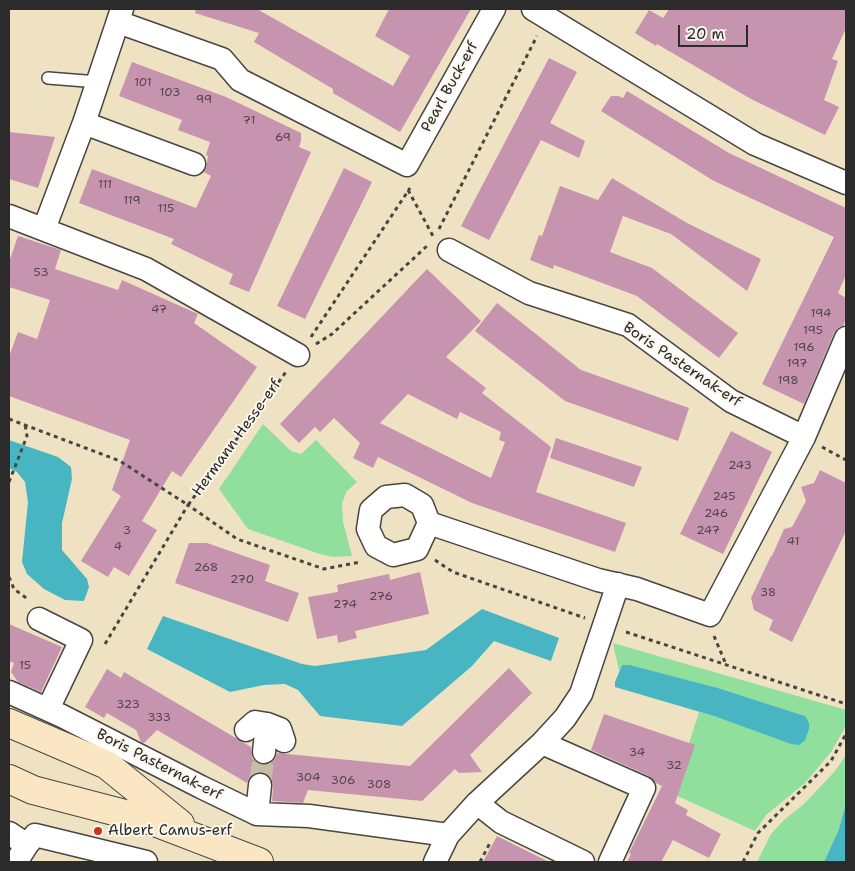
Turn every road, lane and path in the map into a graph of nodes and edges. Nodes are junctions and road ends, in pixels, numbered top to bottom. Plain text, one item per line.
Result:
1 (494, 9) edge
2 (540, 13) edge
3 (120, 15) edge
4 (48, 78) dead end
5 (98, 82) junction
6 (84, 123) junction
7 (194, 164) dead end
8 (846, 183) edge
9 (9, 216) edge
10 (44, 229) junction
11 (442, 244) junction
12 (846, 338) edge
13 (298, 355) junction
14 (9, 418) edge
15 (25, 424) junction
16 (804, 437) junction
17 (9, 482) edge
18 (188, 505) junction
19 (429, 523) junction
20 (417, 549) junction
21 (393, 555) junction
22 (9, 577) edge
23 (618, 584) junction
24 (39, 619) joint
25 (605, 625) junction
26 (100, 651) dead end
27 (9, 692) edge
28 (846, 704) edge
29 (55, 712) junction
30 (9, 724) edge
31 (846, 734) edge
32 (284, 741) dead end
33 (542, 742) junction
34 (264, 752) tunnel mouth
35 (9, 779) edge
36 (260, 786) tunnel mouth
37 (476, 803) junction
38 (257, 814) junction
39 (448, 835) junction
40 (197, 837) junction
41 (17, 847) edge
42 (146, 862) edge
43 (260, 862) edge
44 (435, 862) edge
45 (583, 862) edge
46 (610, 862) edge
47 (744, 862) edge

1 - 3 street, Pearl Buck-erf
2 - 8 street
2 - 11 path
3 - 5 street
4 - 5 lane
5 - 6 street
6 - 7 street
6 - 10 street
9 - 10 street
10 - 13 street
11 - 13 path
11 - 13 path, Hermann Hesse-erf
11 - 16 street, Boris Pasternak-erf
12 - 16 street
13 - 18 path, Hermann Hesse-erf
14 - 15 path, Hermann Hesse-erf
15 - 17 path
15 - 18 path, Hermann Hesse-erf
16 - 23 street
18 - 21 path
18 - 26 path
19 - 20 street
19 - 21 street
19 - 23 street
20 - 21 street
20 - 25 path
22 - 24 path
23 - 25 street
24 - 29 street
25 - 28 path
25 - 33 street
27 - 29 street
29 - 38 street, Boris Pasternak-erf
30 - 40 street
31 - 47 path
32 - 34 street
33 - 37 street
33 - 46 street
35 - 40 street
36 - 38 street
37 - 39 street
37 - 45 street
38 - 39 street, Boris Pasternak-erf
39 - 44 street
40 - 43 street
41 - 42 street

